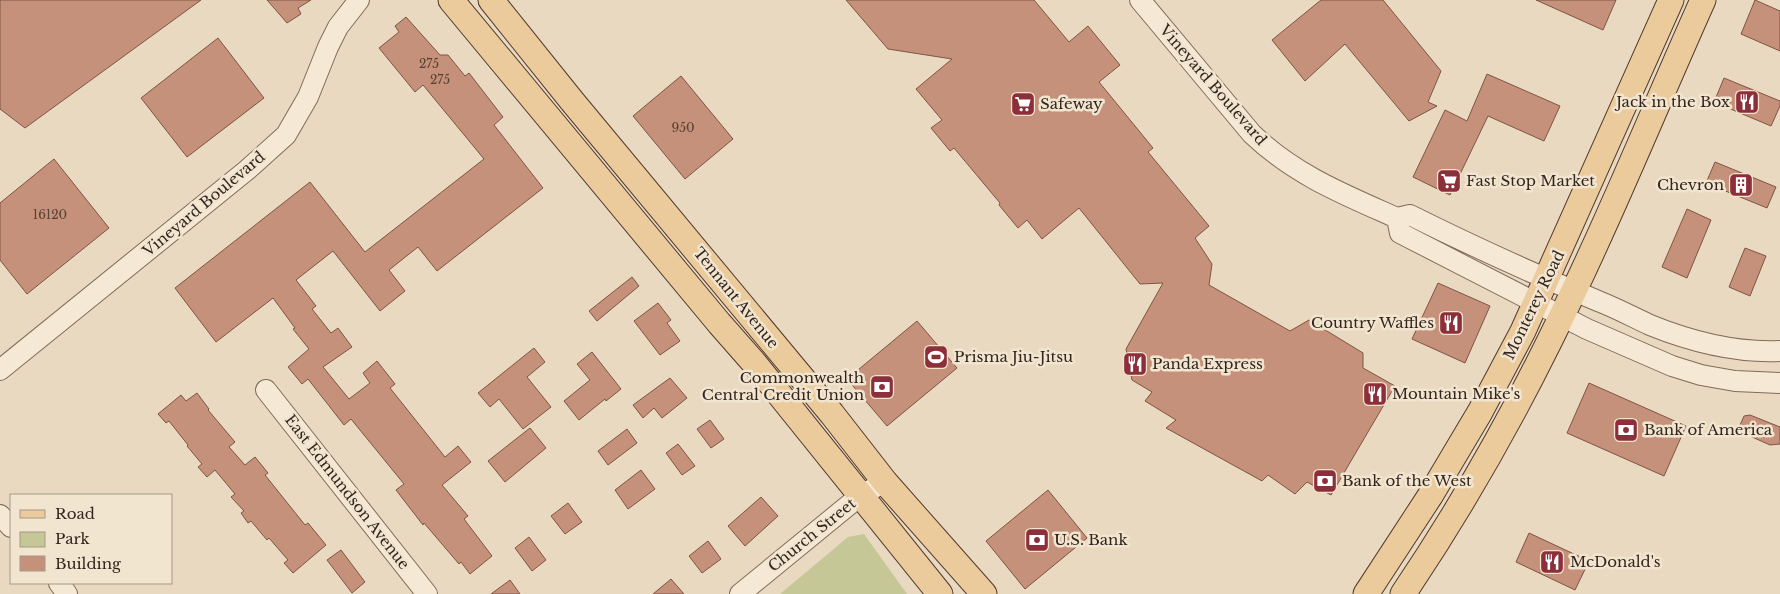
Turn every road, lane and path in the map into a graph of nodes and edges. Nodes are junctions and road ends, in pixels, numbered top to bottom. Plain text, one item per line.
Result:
1 (359, 0) edge
2 (451, 0) edge
3 (491, 0) edge
4 (1140, 0) edge
5 (1671, 0) edge
6 (1703, 0) edge
7 (1397, 218) junction
8 (1547, 279) junction
9 (1574, 291) junction
10 (1536, 303) junction
11 (1562, 316) junction
12 (1780, 351) edge
13 (0, 370) edge
14 (1780, 383) edge
15 (266, 390) dead end
16 (882, 477) junction
17 (861, 495) junction
18 (0, 515) edge
19 (10, 526) edge
20 (60, 584) edge
21 (68, 594) edge
22 (427, 594) edge
23 (740, 594) edge
24 (940, 594) edge
25 (984, 594) edge
26 (1366, 594) edge
27 (1403, 594) edge

1 - 13 street, Vineyard Boulevard
2 - 17 main road, Tennant Avenue
3 - 16 main road, Tennant Avenue
4 - 7 street, Vineyard Boulevard
5 - 8 main road, Monterey Road
6 - 9 main road, Monterey Road
7 - 8 street, Vineyard Boulevard
7 - 10 street
8 - 9 street, Vineyard Boulevard
8 - 10 main road, Monterey Road
9 - 11 main road, Monterey Road
9 - 12 street, Vineyard Boulevard
10 - 11 street
10 - 26 main road, Monterey Road
11 - 14 street
11 - 27 main road, Monterey Road
15 - 22 street, East Edmundson Avenue
16 - 17 street, Church Street
16 - 25 main road, Tennant Avenue
17 - 23 street, Church Street
17 - 24 main road, Tennant Avenue
18 - 19 street
20 - 21 street

